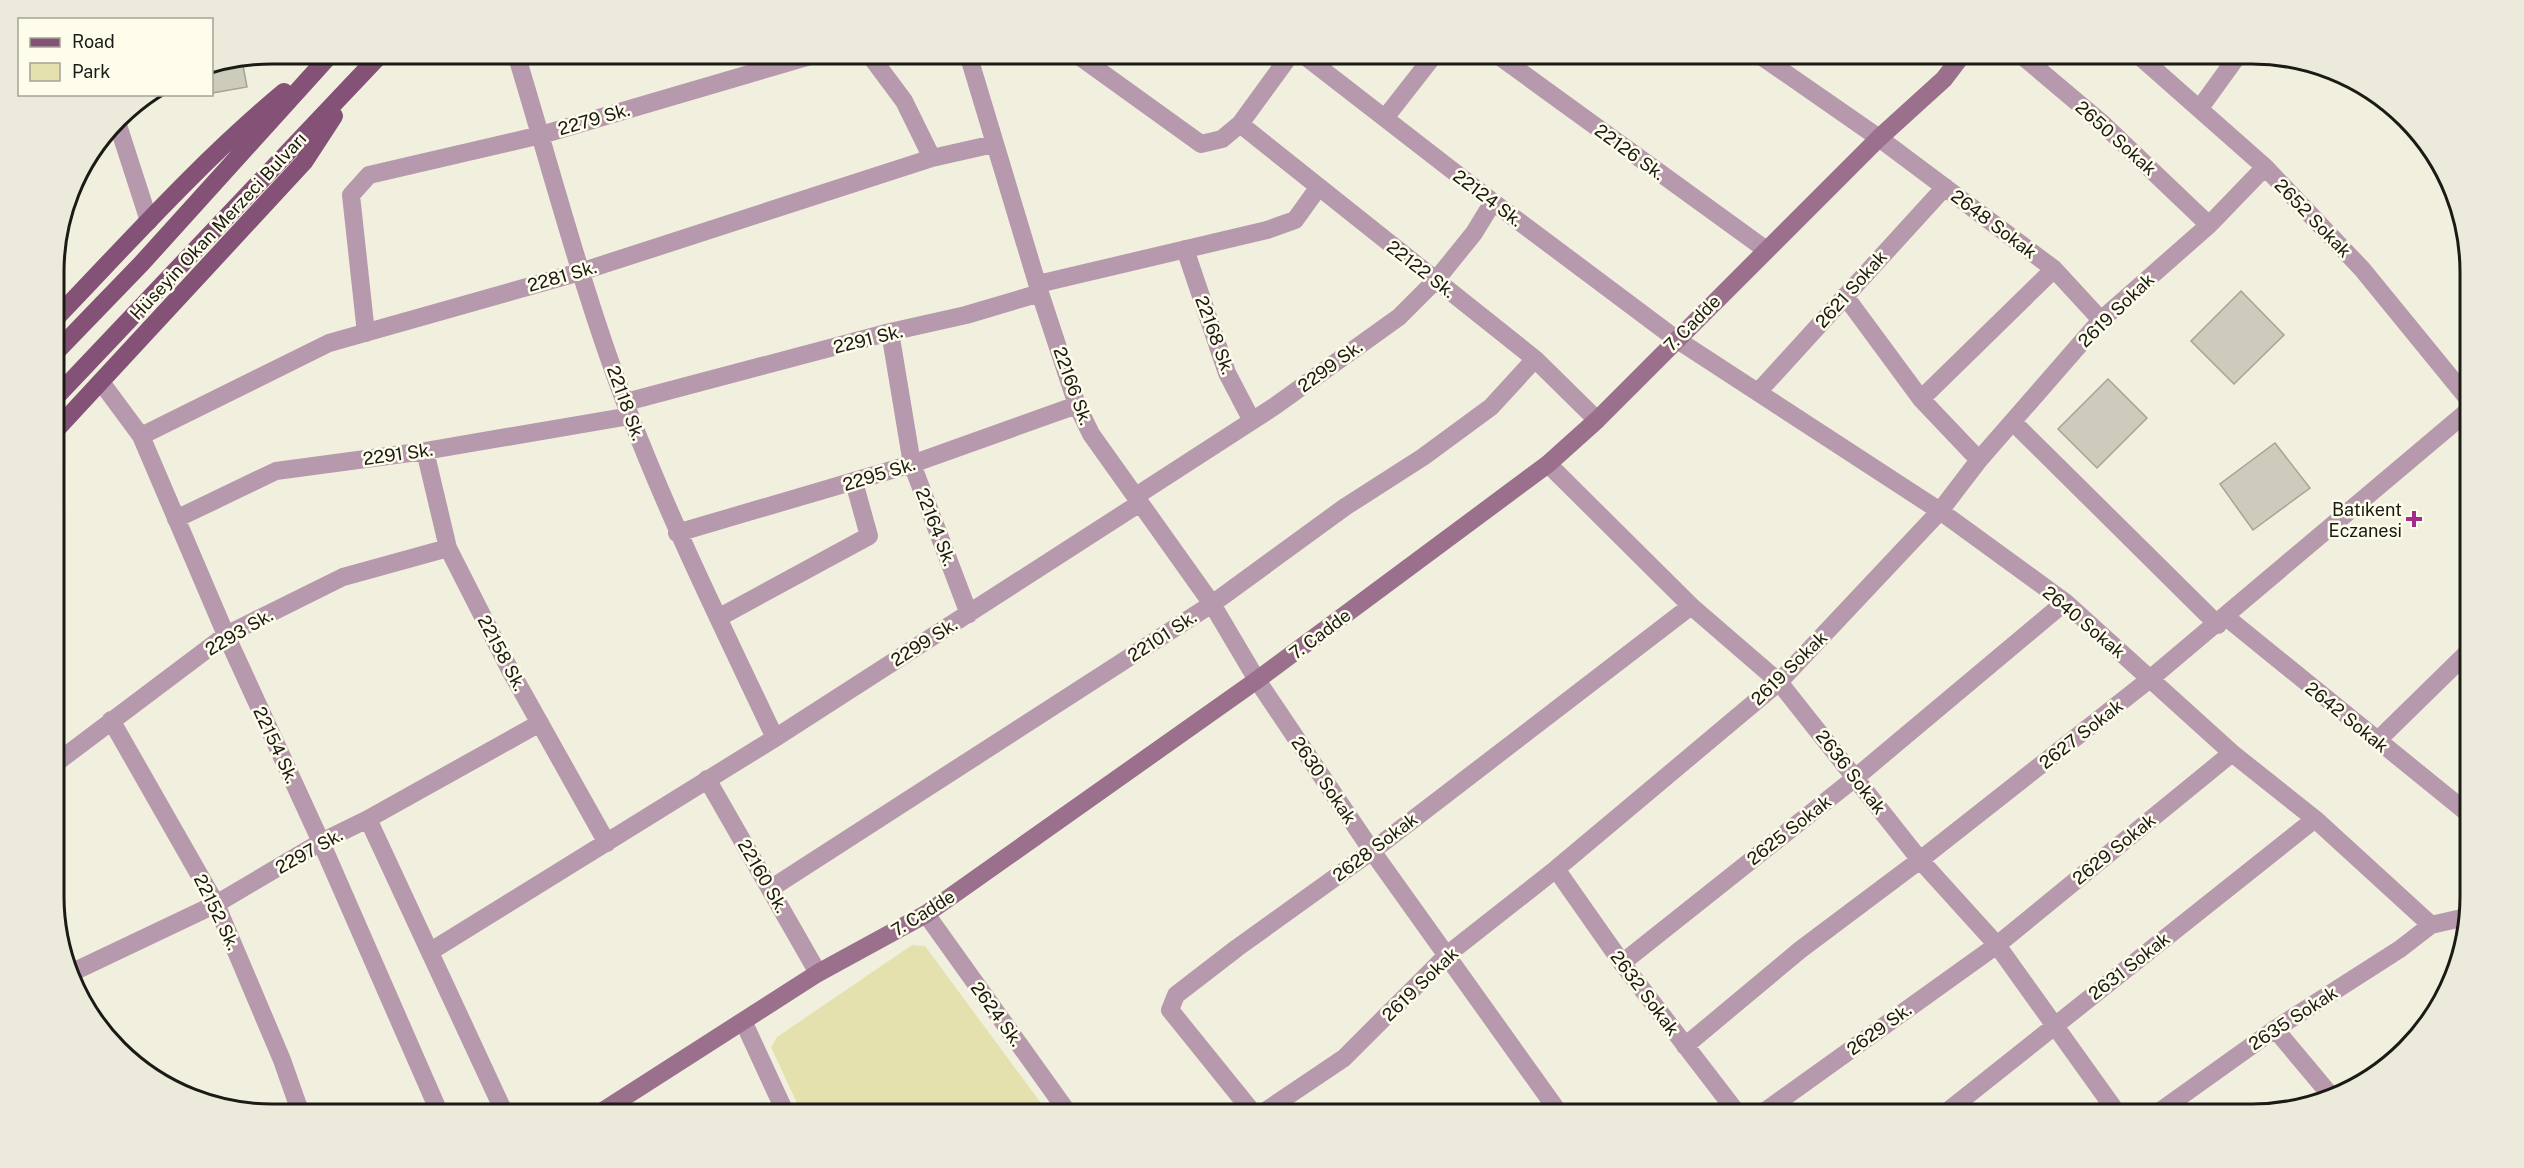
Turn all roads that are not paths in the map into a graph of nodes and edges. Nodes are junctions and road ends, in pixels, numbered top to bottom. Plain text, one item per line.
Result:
1 (318, 64) edge
2 (321, 64) edge
3 (372, 64) edge
4 (519, 64) edge
5 (783, 64) edge
6 (877, 64) edge
7 (971, 64) edge
8 (1090, 64) edge
9 (1284, 64) edge
10 (1315, 64) edge
11 (1427, 64) edge
12 (1510, 64) edge
13 (1772, 64) edge
14 (1955, 64) edge
15 (2032, 64) edge
16 (2149, 64) edge
17 (2232, 64) edge
18 (360, 77) junction
19 (2200, 108) junction
20 (1385, 118) junction
21 (1240, 124) junction
22 (120, 131) edge
23 (541, 135) junction
24 (1879, 138) junction
25 (994, 144) junction
26 (932, 158) junction
27 (2265, 167) junction
28 (1945, 187) junction
29 (1318, 188) junction
30 (1493, 202) junction
31 (149, 221) junction
32 (2209, 225) junction
33 (1185, 249) junction
34 (1765, 249) junction
35 (2054, 269) junction
36 (580, 272) junction
37 (1436, 280) junction
38 (1039, 289) junction
39 (1845, 296) junction
40 (65, 309) edge
41 (2101, 320) junction
42 (890, 332) junction
43 (366, 333) junction
44 (1676, 339) junction
45 (65, 343) edge
46 (1535, 359) junction
47 (101, 382) junction
48 (65, 388) edge
49 (2460, 389) edge
50 (1758, 392) junction
51 (1921, 399) junction
52 (1077, 405) junction
53 (628, 409) junction
54 (2460, 418) edge
55 (1251, 420) junction
56 (1597, 420) junction
57 (65, 421) edge
58 (2013, 422) junction
59 (141, 436) junction
60 (425, 451) junction
61 (1979, 460) junction
62 (912, 464) junction
63 (1548, 464) junction
64 (854, 482) junction
65 (1138, 499) junction
66 (1940, 511) junction
67 (176, 519) junction
68 (677, 533) junction
69 (448, 548) junction
70 (2065, 602) junction
71 (1212, 604) junction
72 (1691, 606) junction
73 (969, 614) junction
74 (718, 618) junction
75 (2222, 621) junction
76 (226, 635) junction
77 (2460, 660) edge
78 (2150, 679) junction
79 (1257, 681) junction
80 (1779, 681) junction
81 (111, 720) junction
82 (540, 723) junction
83 (775, 738) junction
84 (2377, 741) junction
85 (2232, 753) junction
86 (64, 757) edge
87 (1855, 777) junction
88 (707, 779) junction
89 (2460, 807) edge
90 (368, 819) junction
91 (2315, 819) junction
92 (321, 842) junction
93 (607, 843) junction
94 (1372, 850) junction
95 (1920, 860) junction
96 (1556, 869) junction
97 (770, 889) junction
98 (216, 904) junction
99 (926, 914) junction
100 (2458, 919) edge
101 (2432, 924) junction
102 (1997, 945) junction
103 (431, 951) junction
104 (1448, 954) junction
105 (1622, 963) junction
106 (78, 969) edge
107 (818, 974) junction
108 (744, 1023) junction
109 (2053, 1025) junction
110 (2275, 1029) junction
111 (1685, 1047) junction
112 (2325, 1089) edge
113 (1277, 1103) edge
114 (1553, 1103) edge
115 (1730, 1103) edge
116 (1776, 1103) edge
117 (1957, 1103) edge
118 (2110, 1103) edge
119 (2171, 1103) edge
120 (297, 1104) edge
121 (437, 1104) edge
122 (500, 1104) edge
123 (614, 1104) edge
124 (781, 1104) edge
125 (1062, 1104) edge
126 (1246, 1104) edge

1 - 31 main road
2 - 45 main road, Hüseyin Okan Merzeci Bulvarı
3 - 18 main road, Hüseyin Okan Merzeci Bulvarı
4 - 23 street, 22118 Sk.
5 - 23 street, 2279 Sk.
6 - 26 street
7 - 25 street, 22166 Sk.
8 - 21 street
9 - 21 street
10 - 20 street, 22124 Sk.
11 - 20 street
12 - 34 street, 22126 Sk.
13 - 24 street, 2648 Sokak
14 - 24 street, 7. Cadde
15 - 32 street, 2650 Sokak
16 - 19 street, 2652 Sokak
17 - 19 street
18 - 47 main road
18 - 48 main road, Hüseyin Okan Merzeci Bulvarı
19 - 27 street, 2652 Sokak
20 - 30 street, 22124 Sk.
21 - 29 street, 22122 Sk.
22 - 31 street
23 - 36 street, 22118 Sk.
23 - 43 street, 2279 Sk.
24 - 28 street, 2648 Sokak
24 - 34 street, 7. Cadde
25 - 26 street, 2281 Sk.
25 - 38 street, 22166 Sk.
26 - 36 street, 2281 Sk.
27 - 32 street, 2619 Sokak
27 - 49 street, 2652 Sokak
28 - 35 street, 2648 Sokak
28 - 39 street, 2621 Sokak
29 - 33 street, 2291 Sk.
29 - 37 street, 22122 Sk.
30 - 37 street, 2299 Sk.
30 - 44 street, 22124 Sk.
31 - 40 main road
32 - 41 street, 2619 Sokak
33 - 38 street, 2291 Sk.
33 - 55 street, 22168 Sk.
34 - 44 street, 7. Cadde
35 - 41 street, 2648 Sokak
35 - 51 street
36 - 43 street, 2281 Sk.
36 - 53 street, 22118 Sk.
37 - 46 street, 22122 Sk.
37 - 55 street, 2299 Sk.
38 - 42 street, 2291 Sk.
38 - 52 street, 22166 Sk.
39 - 50 street, 2621 Sokak
39 - 51 street
41 - 58 street, 2619 Sokak
42 - 53 street, 2291 Sk.
42 - 62 street, 22164 Sk.
43 - 59 street, 2281 Sk.
44 - 50 street, 2640 Sokak
44 - 56 street, 7. Cadde
46 - 56 street, 22122 Sk.
46 - 71 street, 22101 Sk.
47 - 57 main road
47 - 59 street, 22154 Sk.
50 - 66 street, 2640 Sokak
51 - 61 street
52 - 62 street, 2295 Sk.
52 - 65 street, 22166 Sk.
53 - 60 street, 2291 Sk.
53 - 68 street, 22118 Sk.
54 - 75 street, 2627 Sokak
55 - 65 street, 2299 Sk.
56 - 63 street, 7. Cadde
58 - 61 street, 2619 Sokak
58 - 75 street, 2642 Sokak
59 - 67 street, 22154 Sk.
60 - 67 street, 2291 Sk.
60 - 69 street, 22158 Sk.
61 - 66 street, 2619 Sokak
62 - 64 street, 2295 Sk.
62 - 73 street, 22164 Sk.
63 - 72 street, 2636 Sokak
63 - 79 street, 7. Cadde
64 - 68 street, 2295 Sk.
64 - 74 street
65 - 71 street, 22166 Sk.
65 - 73 street, 2299 Sk.
66 - 70 street, 2640 Sokak
66 - 80 street, 2619 Sokak
67 - 76 street, 22154 Sk.
68 - 74 street, 22118 Sk.
69 - 76 street, 2293 Sk.
69 - 82 street, 22158 Sk.
70 - 78 street, 2640 Sokak
70 - 87 street, 2625 Sokak
71 - 79 street, 22166 Sk.
71 - 97 street, 22101 Sk.
72 - 80 street, 2636 Sokak
72 - 94 street, 2628 Sokak
73 - 83 street, 2299 Sk.
74 - 83 street, 22118 Sk.
75 - 78 street, 2627 Sokak
75 - 84 street, 2642 Sokak
76 - 81 street, 2293 Sk.
76 - 92 street, 22154 Sk.
77 - 84 street
78 - 85 street, 2640 Sokak
78 - 95 street, 2627 Sokak
79 - 94 street, 2630 Sokak
79 - 99 street, 7. Cadde
80 - 87 street, 2636 Sokak
80 - 96 street, 2619 Sokak
81 - 86 street, 2293 Sk.
81 - 98 street, 22152 Sk.
82 - 90 street, 2297 Sk.
82 - 93 street, 22158 Sk.
83 - 88 street, 2299 Sk.
84 - 89 street, 2642 Sokak
85 - 91 street, 2640 Sokak
85 - 102 street, 2629 Sokak
87 - 95 street, 2636 Sokak
87 - 105 street, 2625 Sokak
88 - 93 street, 2299 Sk.
88 - 97 street, 22160 Sk.
90 - 92 street, 2297 Sk.
90 - 103 street
91 - 101 street, 2640 Sokak
91 - 109 street, 2631 Sokak
92 - 98 street, 2297 Sk.
92 - 121 street, 22154 Sk.
93 - 103 street, 2299 Sk.
94 - 104 street, 2630 Sokak
94 - 126 street, 2628 Sokak
95 - 102 street, 2636 Sokak
95 - 111 street, 2627 Sokak
96 - 104 street, 2619 Sokak
96 - 105 street, 2632 Sokak
97 - 107 street, 22160 Sk.
98 - 106 street, 2297 Sk.
98 - 120 street, 22152 Sk.
99 - 107 street, 7. Cadde
99 - 125 street, 2624 Sk.
100 - 101 street
101 - 110 street, 2635 Sokak
102 - 109 street, 2636 Sokak
102 - 116 street, 2629 Sk.
103 - 122 street
104 - 113 street, 2619 Sokak
104 - 114 street, 2630 Sokak
105 - 111 street, 2632 Sokak
107 - 108 street, 7. Cadde
108 - 123 street, 7. Cadde
108 - 124 street
109 - 117 street, 2631 Sokak
109 - 118 street, 2636 Sokak
110 - 112 street
110 - 119 street, 2635 Sokak
111 - 115 street, 2632 Sokak

